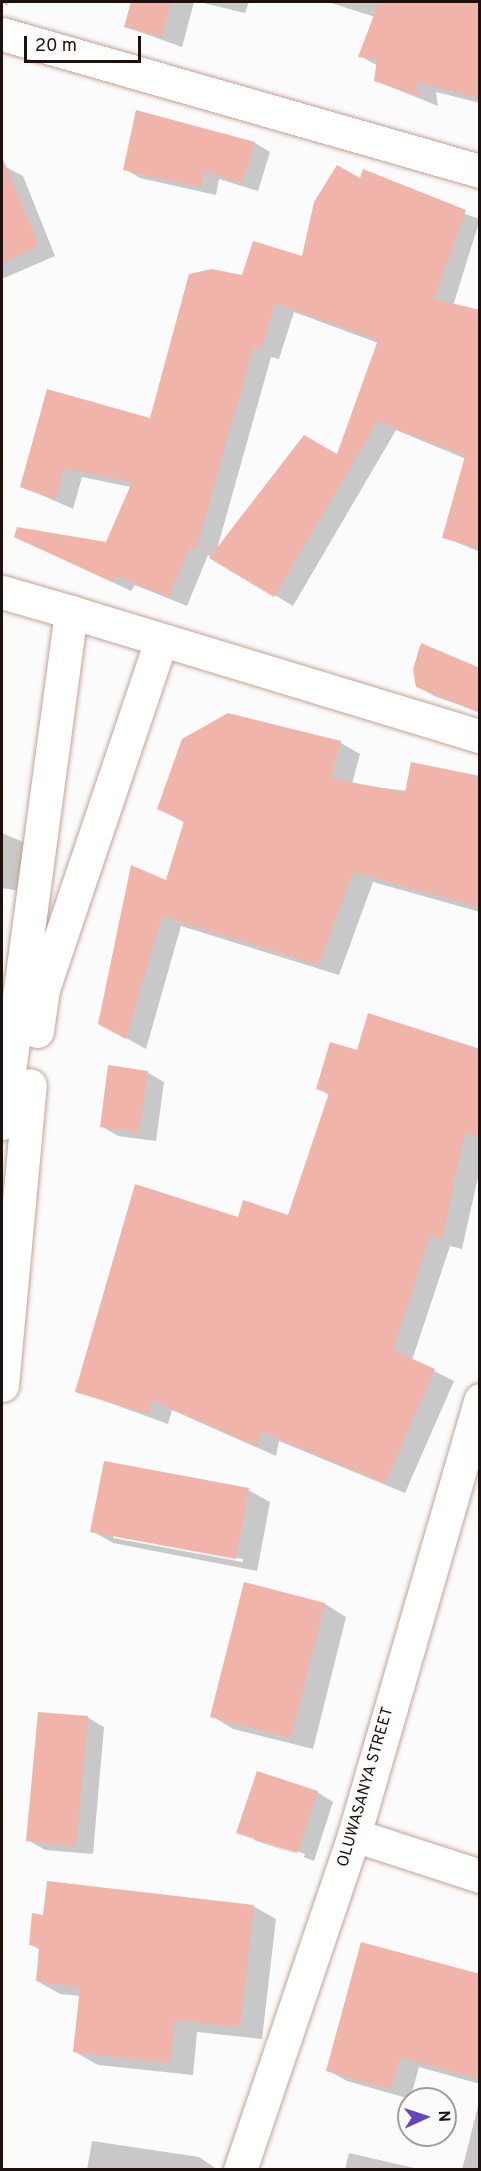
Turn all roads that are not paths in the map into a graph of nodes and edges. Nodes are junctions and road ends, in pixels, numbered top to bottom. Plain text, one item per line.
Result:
1 (2, 34) edge
2 (480, 171) edge
3 (2, 592) edge
4 (71, 612) junction
5 (161, 640) junction
6 (480, 736) edge
7 (2, 1123) edge
8 (2, 1385) edge
9 (480, 1400) edge
10 (354, 1835) junction
11 (480, 1876) edge
12 (240, 2169) edge

1 - 2 street
3 - 4 street
4 - 5 street
4 - 7 street
5 - 6 street
5 - 8 street
9 - 10 street, OLUWASANYA STREET
10 - 11 street
10 - 12 street, OLUWASANYA STREET

